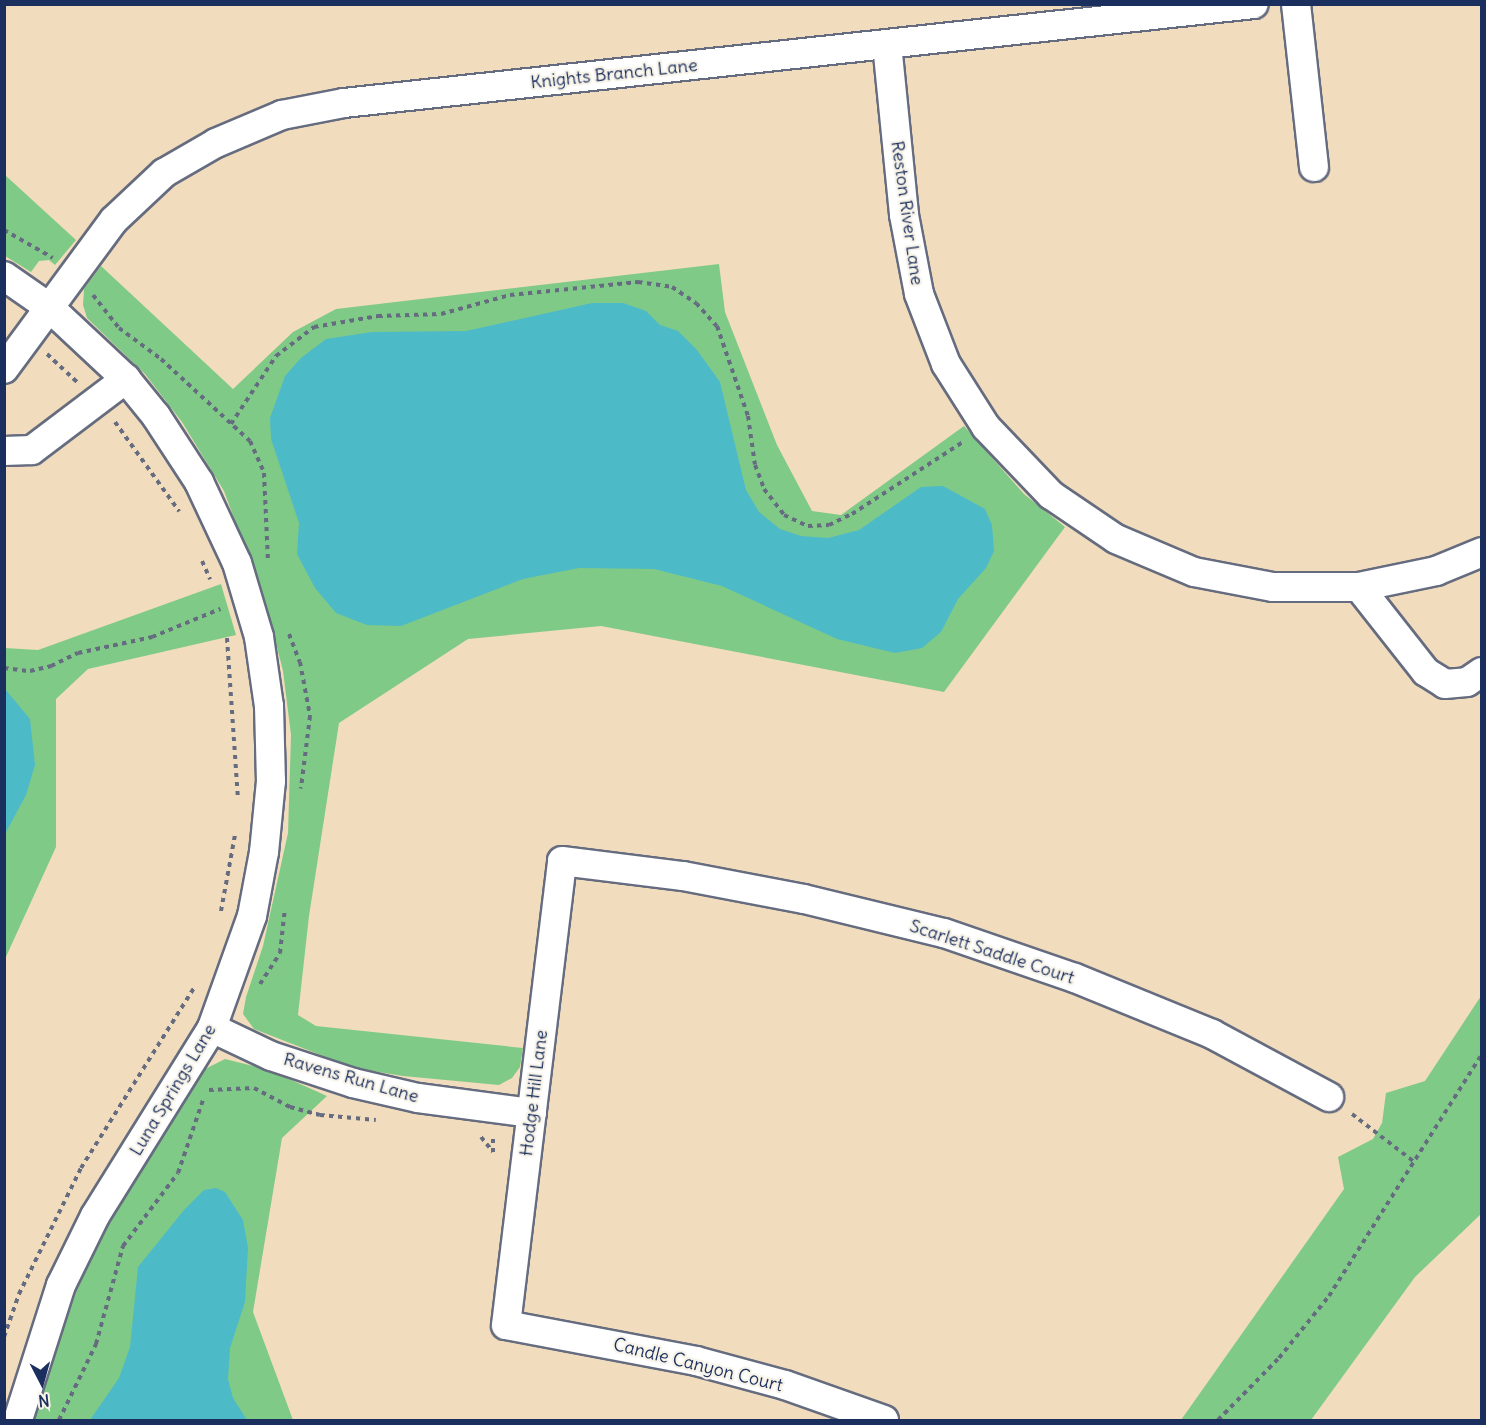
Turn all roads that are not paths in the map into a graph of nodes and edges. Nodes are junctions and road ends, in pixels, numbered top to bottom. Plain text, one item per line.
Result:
1 (1254, 4) edge
2 (1296, 4) edge
3 (887, 44) junction
4 (1314, 167) dead end
5 (4, 276) edge
6 (50, 308) junction
7 (4, 369) edge
8 (126, 379) junction
9 (4, 451) edge
10 (1482, 552) edge
11 (1359, 587) junction
12 (1482, 672) edge
13 (562, 861) joint
14 (213, 1028) junction
15 (1329, 1097) road end
16 (531, 1113) junction
17 (506, 1325) joint
18 (18, 1420) edge
19 (884, 1420) edge

1 - 3 street, Knights Branch Lane
2 - 4 street
3 - 6 street, Knights Branch Lane
3 - 11 street, Reston River Lane
5 - 6 street, Luna Springs Lane
6 - 7 street, Knights Branch Lane
6 - 8 street, Luna Springs Lane
8 - 9 street
8 - 14 street, Luna Springs Lane
10 - 11 street, Reston River Lane
11 - 12 street
13 - 15 street, Scarlett Saddle Court
13 - 16 street, Hodge Hill Lane
14 - 16 street, Ravens Run Lane
14 - 18 street, Luna Springs Lane
16 - 17 street, Hodge Hill Lane
17 - 19 street, Candle Canyon Court

